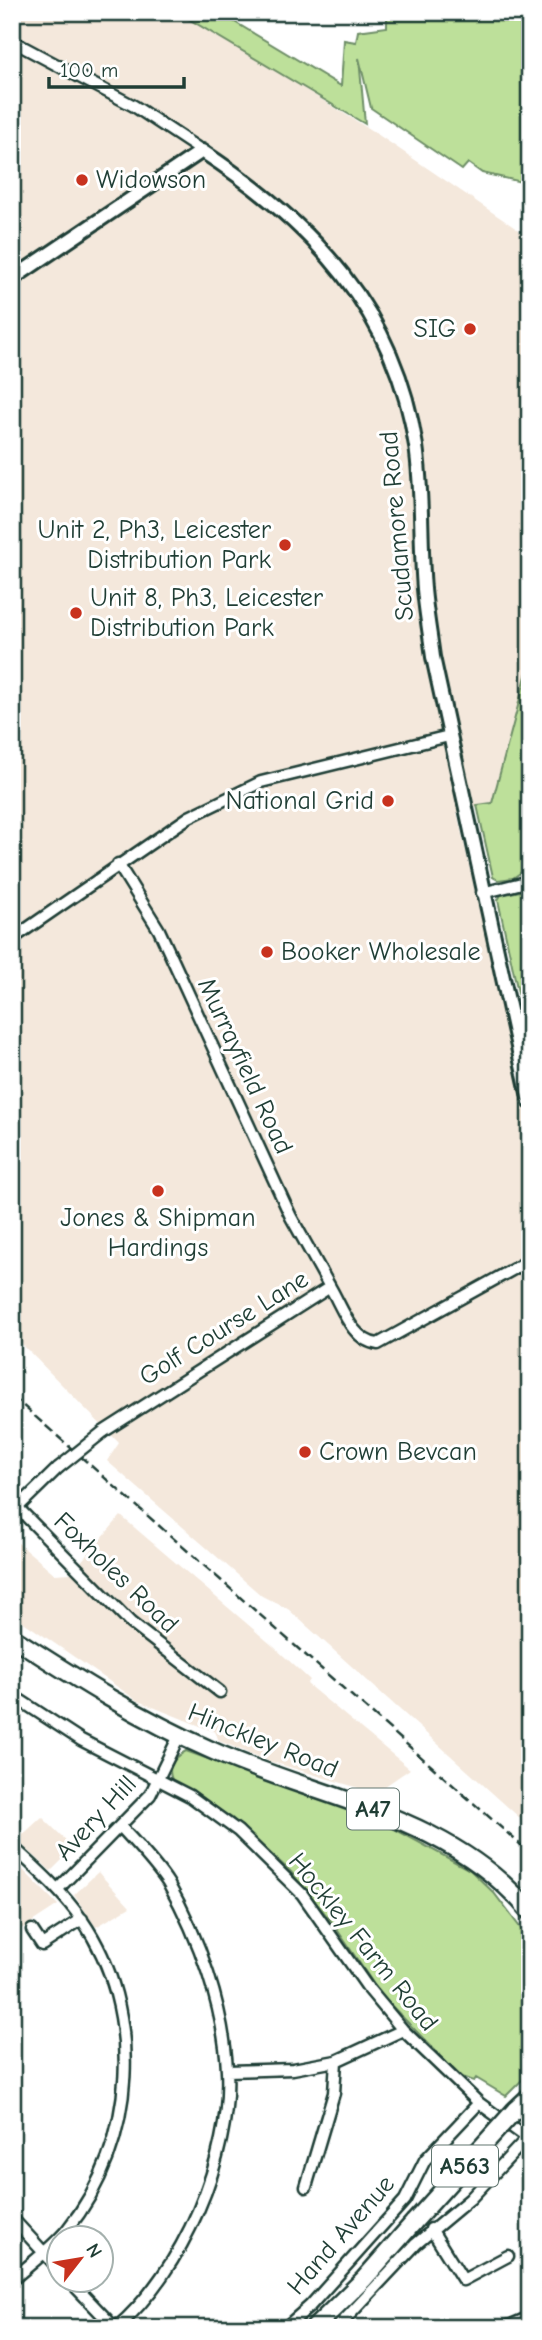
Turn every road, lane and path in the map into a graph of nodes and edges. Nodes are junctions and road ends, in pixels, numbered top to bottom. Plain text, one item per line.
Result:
1 (12, 41) edge
2 (202, 151) junction
3 (12, 279) edge
4 (449, 736) junction
5 (118, 864) junction
6 (530, 881) edge
7 (482, 893) junction
8 (12, 939) edge
9 (530, 1102) edge
10 (530, 1260) edge
11 (330, 1287) junction
12 (15, 1510) edge
13 (12, 1637) edge
14 (220, 1692) dead end
15 (12, 1695) edge
16 (179, 1735) junction
17 (158, 1780) junction
18 (120, 1826) junction
19 (12, 1846) edge
20 (58, 1889) junction
21 (530, 1912) edge
22 (82, 1919) junction
23 (32, 1930) dead end
24 (403, 2030) junction
25 (336, 2061) junction
26 (227, 2071) junction
27 (12, 2092) edge
28 (525, 2099) edge
29 (12, 2102) edge
30 (479, 2103) junction
31 (528, 2139) edge
32 (306, 2187) dead end
33 (12, 2218) edge
34 (431, 2229) junction
35 (42, 2253) junction
36 (508, 2256) dead end
37 (46, 2257) edge
38 (12, 2280) edge
39 (83, 2294) edge
40 (530, 2317) edge
41 (116, 2328) edge
42 (285, 2328) edge
43 (314, 2328) edge
44 (337, 2328) edge
45 (504, 2328) edge

1 - 2 street, Scudamore Road
2 - 3 street
2 - 4 street, Scudamore Road
4 - 5 street
4 - 7 street, Scudamore Road
5 - 8 street
5 - 11 street, Murrayfield Road
6 - 7 street
7 - 9 street, Scudamore Road
10 - 11 street, Golf Course Lane
11 - 12 street, Golf Course Lane, bridge
12 - 14 street, Foxholes Road
13 - 16 main road, Hinckley Road / A47
15 - 17 street, Hockley Farm Road
16 - 17 street, Avery Hill
16 - 21 main road, Hinckley Road / A47
17 - 18 street, Avery Hill
17 - 24 street, Hockley Farm Road
18 - 20 street, Avery Hill
18 - 26 street
19 - 20 street
20 - 22 street
22 - 23 street
22 - 35 street
24 - 25 street
24 - 30 street, Hockley Farm Road
25 - 26 street
25 - 32 street
26 - 41 street
27 - 29 street
28 - 43 main road, A563, bridge
30 - 31 street, Hockley Farm Road
30 - 42 street, Hand Avenue
31 - 34 street
33 - 35 street
34 - 36 street
34 - 44 street
35 - 37 street
35 - 38 street
39 - 41 street
40 - 45 street

